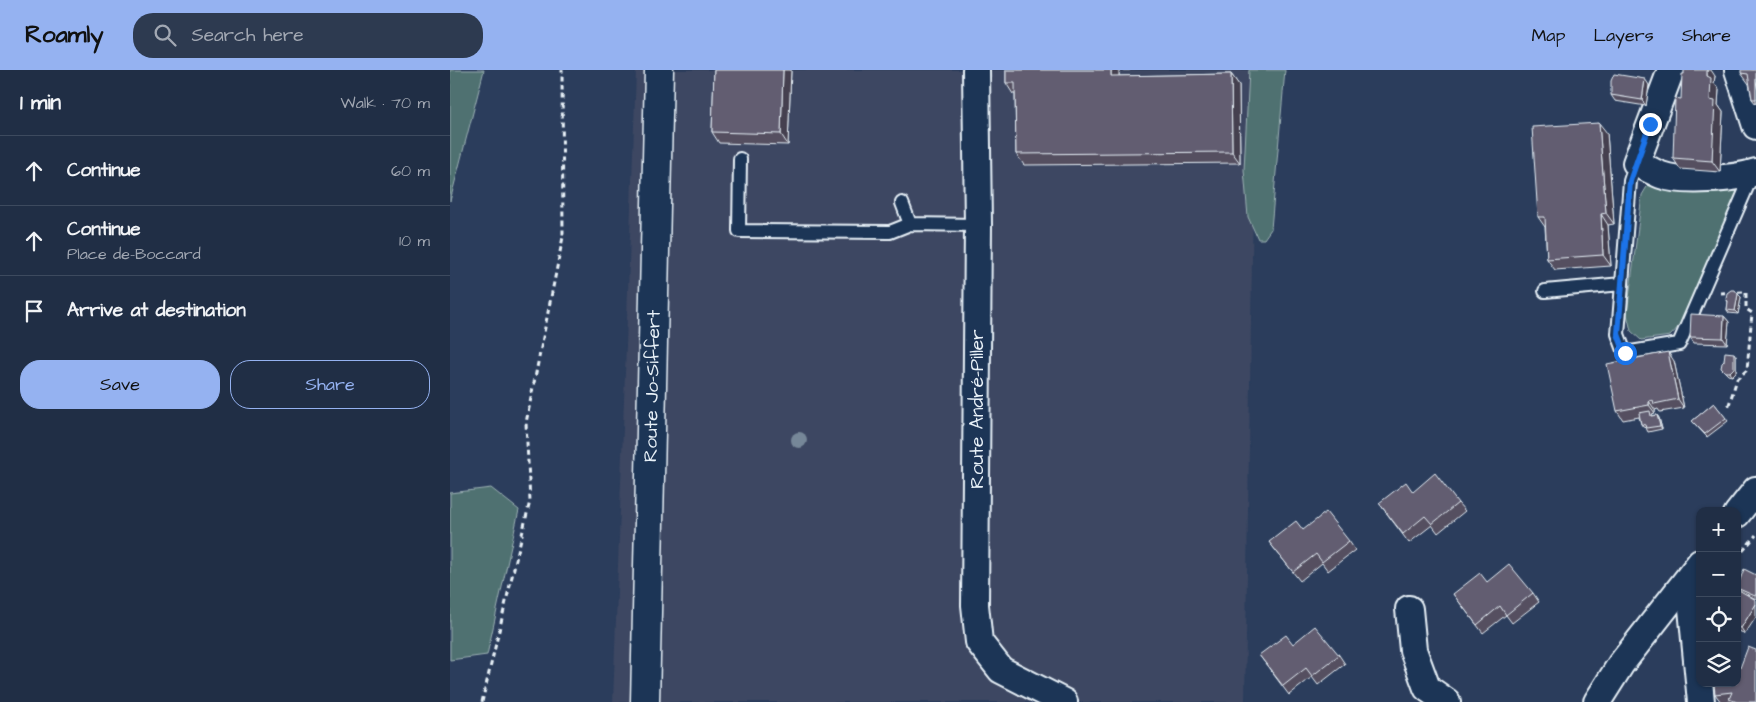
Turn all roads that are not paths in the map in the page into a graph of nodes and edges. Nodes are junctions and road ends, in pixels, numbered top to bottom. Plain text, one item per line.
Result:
1 (659, 70) edge
2 (976, 70) edge
3 (1671, 70) edge
4 (1738, 70) edge
5 (1756, 126) edge
6 (740, 159) dead end
7 (1636, 163) junction
8 (1755, 173) edge
9 (902, 203) dead end
10 (910, 224) junction
11 (978, 225) junction
12 (1622, 284) junction
13 (1545, 291) dead end
14 (1756, 490) edge
15 (1741, 509) edge
16 (1695, 570) edge
17 (1410, 609) dead end
18 (645, 702) edge
19 (1064, 702) edge
20 (1447, 702) edge
21 (1597, 702) edge
22 (1701, 702) edge

1 - 18 main road, Route Jo-Siffert
2 - 11 street, Route André-Piller
3 - 7 street
4 - 5 street
6 - 10 lane
7 - 8 street
7 - 12 lane
8 - 12 lane
9 - 10 lane
10 - 11 lane
11 - 19 street, Route André-Piller
12 - 13 lane
14 - 15 street
16 - 21 street
16 - 22 street
17 - 20 street

